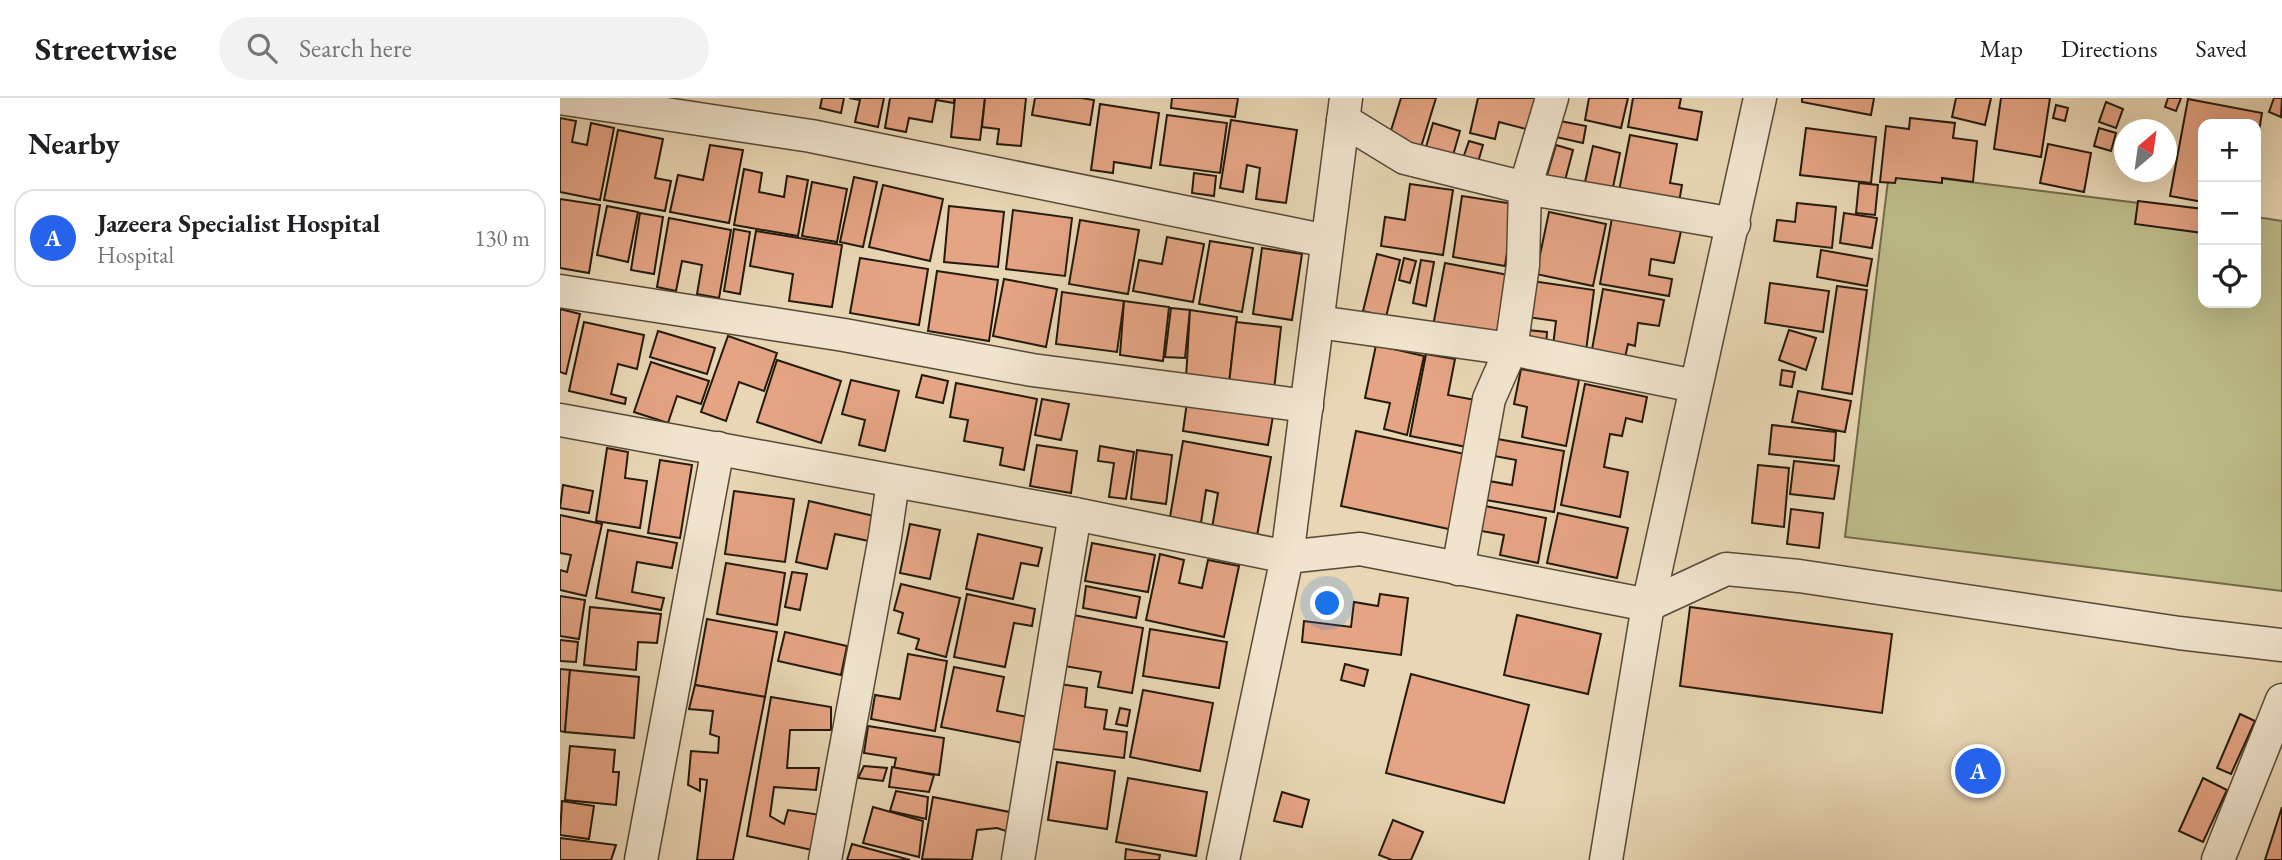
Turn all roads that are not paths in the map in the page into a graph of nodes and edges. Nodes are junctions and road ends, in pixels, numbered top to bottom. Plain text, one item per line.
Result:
1 (1552, 98) edge
2 (1760, 98) edge
3 (560, 99) edge
4 (1345, 109) edge
5 (1525, 188) junction
6 (1734, 224) junction
7 (1327, 241) junction
8 (560, 291) edge
9 (1318, 322) junction
10 (1511, 349) junction
11 (1695, 386) junction
12 (1307, 406) junction
13 (560, 420) edge
14 (718, 448) junction
15 (893, 482) junction
16 (1075, 514) junction
17 (1287, 557) junction
18 (1458, 569) junction
19 (1648, 605) junction
20 (2282, 645) edge
21 (2282, 700) edge
22 (641, 860) edge
23 (825, 860) edge
24 (1018, 860) edge
25 (1223, 860) edge
26 (1605, 860) edge
27 (2218, 860) edge

1 - 5 street
2 - 6 street
3 - 7 street
4 - 5 street
4 - 7 street
5 - 6 street
5 - 10 street
6 - 11 street
7 - 9 street
8 - 12 street
9 - 10 street
9 - 12 street
10 - 11 street
10 - 18 street
11 - 19 street
12 - 17 street
13 - 14 street
14 - 15 street
14 - 22 street
15 - 16 street
15 - 23 street
16 - 17 street
16 - 24 street
17 - 18 street
17 - 25 street
18 - 19 street
19 - 20 street
19 - 26 street
21 - 27 street

